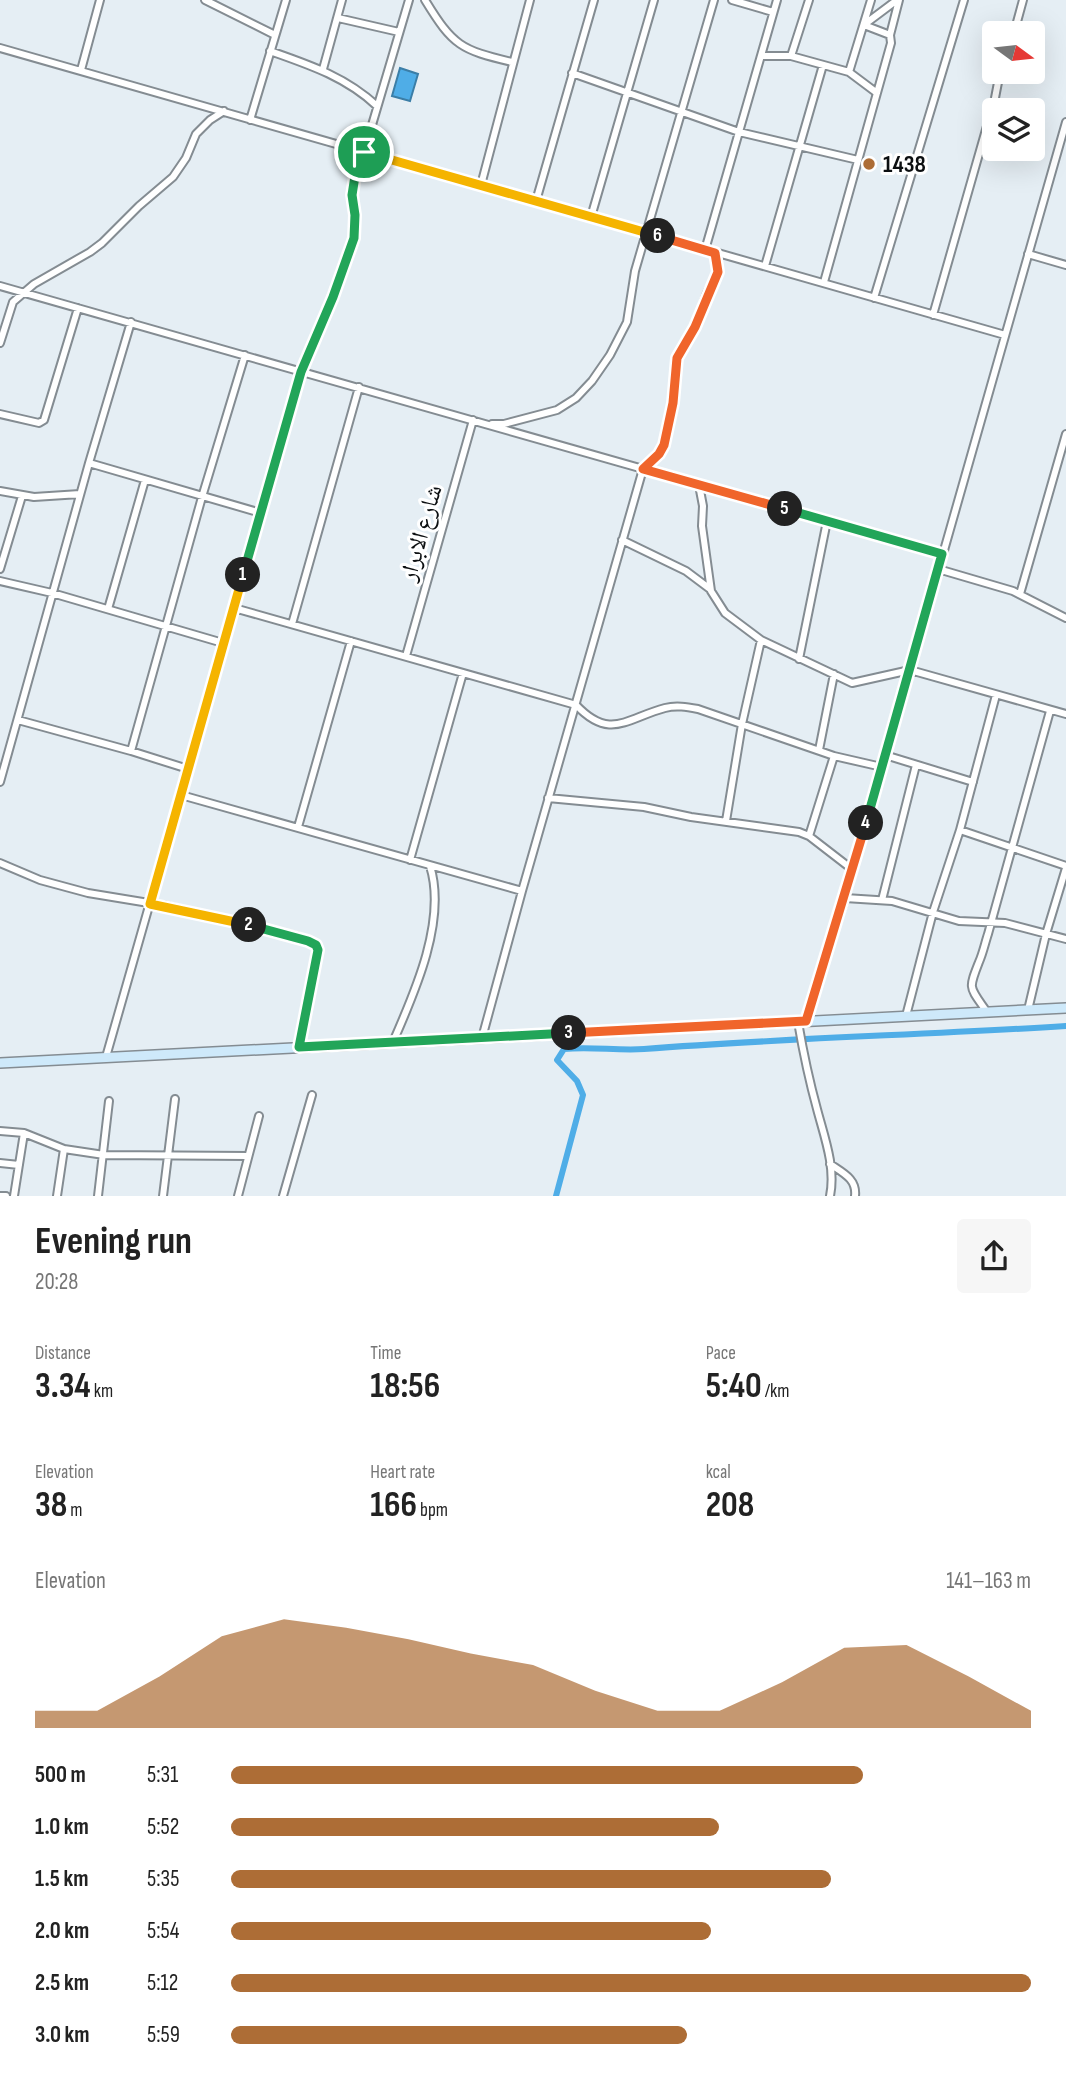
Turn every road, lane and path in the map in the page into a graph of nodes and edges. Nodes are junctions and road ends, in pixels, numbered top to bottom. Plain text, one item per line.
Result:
1 (100, 0) edge
2 (205, 0) edge
3 (286, 0) edge
4 (342, 0) edge
5 (409, 0) edge
6 (425, 0) edge
7 (530, 0) edge
8 (594, 0) edge
9 (653, 0) edge
10 (713, 0) edge
11 (732, 0) edge
12 (777, 0) edge
13 (809, 0) edge
14 (871, 0) edge
15 (898, 0) edge
16 (964, 0) edge
17 (1023, 0) edge
18 (774, 12) junction
19 (338, 18) junction
20 (1017, 21) edge
21 (864, 25) junction
22 (399, 32) junction
23 (275, 35) junction
24 (890, 35) junction
25 (0, 48) edge
26 (270, 51) junction
27 (761, 56) junction
28 (791, 56) junction
29 (512, 62) junction
30 (823, 65) junction
31 (324, 69) junction
32 (81, 70) junction
33 (849, 72) junction
34 (572, 73) junction
35 (998, 84) edge
36 (627, 93) junction
37 (877, 93) junction
38 (377, 106) junction
39 (224, 111) junction
40 (680, 112) junction
41 (250, 120) junction
42 (1066, 122) edge
43 (739, 132) junction
44 (800, 146) junction
45 (364, 152) junction
46 (858, 160) junction
47 (481, 185) junction
48 (536, 201) junction
49 (591, 217) junction
50 (646, 233) junction
51 (705, 250) junction
52 (715, 253) junction
53 (1028, 254) junction
54 (1066, 265) edge
55 (765, 266) junction
56 (824, 282) junction
57 (0, 286) edge
58 (23, 292) junction
59 (874, 298) junction
60 (78, 308) junction
61 (933, 314) junction
62 (131, 323) junction
63 (1005, 335) junction
64 (0, 343) edge
65 (245, 355) junction
66 (301, 372) junction
67 (359, 387) junction
68 (0, 414) edge
69 (473, 420) junction
70 (486, 425) junction
71 (1066, 434) edge
72 (89, 463) junction
73 (643, 469) junction
74 (145, 481) junction
75 (699, 485) junction
76 (0, 491) edge
77 (80, 494) junction
78 (22, 496) junction
79 (202, 497) junction
80 (261, 513) junction
81 (827, 521) junction
82 (0, 536) edge
83 (622, 540) junction
84 (8, 542) junction
85 (942, 554) junction
86 (0, 569) edge
87 (938, 569) junction
88 (0, 581) edge
89 (711, 591) junction
90 (52, 593) junction
91 (1020, 594) junction
92 (234, 608) junction
93 (108, 609) junction
94 (1066, 618) edge
95 (292, 624) junction
96 (165, 626) junction
97 (761, 640) junction
98 (351, 641) junction
99 (223, 643) junction
100 (407, 656) junction
101 (799, 659) junction
102 (910, 670) junction
103 (463, 673) junction
104 (834, 674) junction
105 (996, 695) junction
106 (576, 705) junction
107 (1049, 711) junction
108 (1066, 715) edge
109 (18, 720) junction
110 (742, 724) junction
111 (818, 750) junction
112 (131, 751) junction
113 (885, 755) junction
114 (834, 756) junction
115 (916, 765) junction
116 (882, 767) junction
117 (188, 769) junction
118 (0, 782) edge
119 (973, 782) junction
120 (181, 795) junction
121 (548, 798) junction
122 (726, 821) junction
123 (298, 827) junction
124 (960, 830) junction
125 (809, 836) junction
126 (1013, 849) junction
127 (410, 860) junction
128 (0, 863) edge
129 (430, 866) junction
130 (1066, 867) edge
131 (853, 870) junction
132 (522, 891) junction
133 (845, 898) junction
134 (882, 900) junction
135 (150, 904) junction
136 (933, 912) junction
137 (990, 922) junction
138 (1046, 934) junction
139 (1066, 939) edge
140 (1066, 1008) edge
141 (1028, 1010) junction
142 (986, 1012) junction
143 (906, 1016) junction
144 (802, 1022) junction
145 (482, 1038) junction
146 (393, 1041) junction
147 (299, 1047) junction
148 (106, 1057) junction
149 (0, 1063) edge
150 (312, 1095) dead end
151 (175, 1099) dead end
152 (109, 1101) dead end
153 (259, 1116) dead end
154 (0, 1131) edge
155 (24, 1133) junction
156 (64, 1149) junction
157 (104, 1155) junction
158 (248, 1156) junction
159 (169, 1157) junction
160 (0, 1163) edge
161 (830, 1164) junction
162 (19, 1165) junction
163 (0, 1196) edge
164 (6, 1196) edge
165 (14, 1196) edge
166 (57, 1196) edge
167 (97, 1196) edge
168 (163, 1196) edge
169 (238, 1196) edge
170 (283, 1196) edge
171 (830, 1196) edge
172 (855, 1196) edge

1 - 32 street
2 - 23 street
3 - 23 street
4 - 19 street
5 - 22 street
6 - 29 street
7 - 29 street
8 - 34 street
9 - 36 street
10 - 40 street
11 - 18 street
12 - 18 street
13 - 28 street
14 - 21 street
15 - 21 street
15 - 24 street
16 - 59 street
17 - 20 street
18 - 27 street
19 - 22 street
19 - 31 street
21 - 24 street
21 - 33 street
22 - 38 street
23 - 26 street
24 - 37 street
25 - 32 street
26 - 31 street
26 - 41 street
27 - 28 street
27 - 43 street
28 - 30 street
29 - 47 street
30 - 33 street
30 - 44 street
31 - 38 street
32 - 39 street
33 - 37 street
34 - 36 street
34 - 48 street
35 - 61 street
36 - 40 street
36 - 49 street
37 - 46 street
38 - 45 street
39 - 41 street
39 - 58 street
40 - 43 street
40 - 50 street
41 - 45 street
42 - 53 street
43 - 44 street
43 - 51 street
44 - 46 street
44 - 55 street
45 - 47 street
45 - 66 street
46 - 56 street
47 - 48 street
48 - 49 street
49 - 50 street
50 - 51 street
50 - 70 street
51 - 52 street
52 - 55 street
52 - 73 street
53 - 54 street
53 - 63 street
55 - 56 street
56 - 59 street
57 - 58 street
58 - 60 street
58 - 64 street
59 - 61 street
60 - 62 street
60 - 68 street
61 - 63 street
62 - 65 street
62 - 72 street
63 - 85 street
65 - 66 street
65 - 79 street
66 - 67 street
66 - 80 street
67 - 69 street
67 - 95 street
69 - 70 street
69 - 100 street, شارع الابرار
70 - 73 street
71 - 91 street
72 - 74 street
72 - 77 street
73 - 75 street
73 - 83 street
74 - 79 street
74 - 93 street
75 - 81 street
75 - 89 street
76 - 78 street
77 - 78 street
77 - 90 street
78 - 84 street
79 - 80 street
79 - 96 street
80 - 92 street
81 - 85 street
81 - 101 street
82 - 84 street
83 - 89 street
83 - 106 street
84 - 86 street
85 - 87 street
87 - 91 street
87 - 102 street
88 - 90 street
89 - 97 street
90 - 93 street
90 - 109 street
91 - 94 street
92 - 95 street
92 - 99 street
93 - 96 street
95 - 98 street
96 - 99 street
96 - 112 street
97 - 101 street
97 - 110 street
98 - 100 street
98 - 123 street
99 - 117 street
100 - 103 street
101 - 104 street
102 - 104 street
102 - 105 street
102 - 113 street
103 - 106 street
103 - 127 street
104 - 111 street
105 - 107 street
105 - 119 street
106 - 110 street
106 - 121 street
107 - 108 street
107 - 126 street
109 - 112 street
109 - 118 street
110 - 111 street
110 - 122 street
111 - 114 street
112 - 117 street
113 - 115 street
113 - 116 street
114 - 116 street
114 - 125 street
115 - 119 street
115 - 134 street
116 - 131 street
117 - 120 street
119 - 124 street
120 - 123 street
120 - 135 street
121 - 122 street
121 - 132 street
122 - 125 street
123 - 127 street
124 - 126 street
124 - 136 street
125 - 131 street
126 - 130 street
126 - 137 street
127 - 129 street
128 - 135 street
129 - 132 street
129 - 146 street
130 - 138 street
131 - 133 street
132 - 145 street
133 - 134 street
133 - 144 street
134 - 136 street
135 - 147 street
135 - 148 street
136 - 137 street
136 - 143 street
137 - 138 street
137 - 142 street
138 - 139 street
138 - 141 street
140 - 141 street
141 - 142 street
142 - 143 street
143 - 144 street
144 - 145 street
144 - 161 street
145 - 146 street
146 - 147 street
147 - 148 street
148 - 149 street
150 - 170 street
151 - 159 street
152 - 157 street
153 - 158 street
154 - 155 street
155 - 156 street
155 - 162 street
156 - 157 street
156 - 166 street
157 - 159 street
157 - 167 street
158 - 159 street
158 - 169 street
159 - 168 street
160 - 162 street
161 - 171 street
161 - 172 street
162 - 165 street
163 - 164 street

